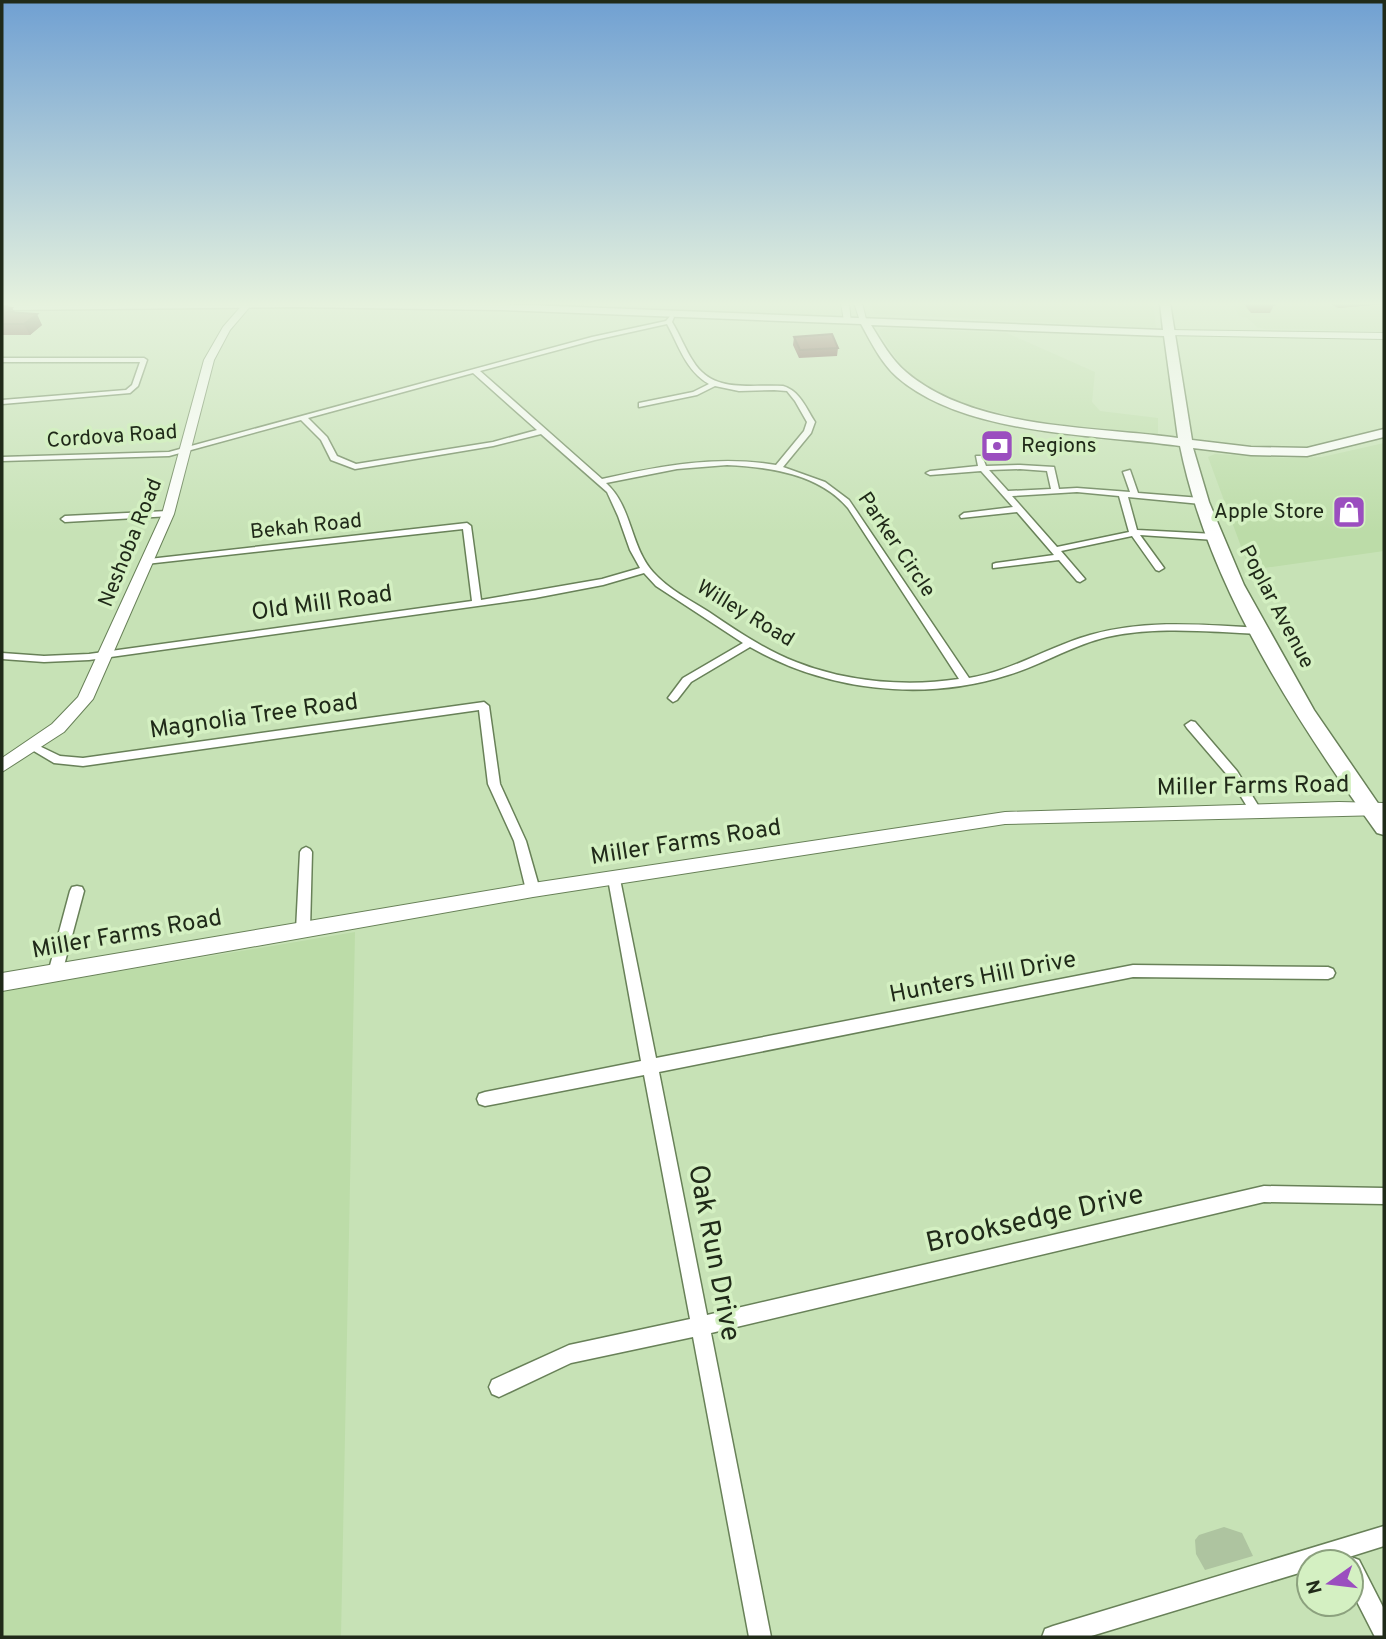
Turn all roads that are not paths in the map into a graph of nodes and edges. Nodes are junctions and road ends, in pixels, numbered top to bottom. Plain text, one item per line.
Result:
1 (137, 379) edge
2 (204, 379) edge
3 (440, 379) edge
4 (485, 379) edge
5 (708, 379) edge
6 (892, 379) edge
7 (908, 379) edge
8 (1176, 379) edge
9 (714, 384) junction
10 (2, 402) edge
11 (642, 405) dead end
12 (303, 418) junction
13 (544, 431) junction
14 (1384, 433) edge
15 (1186, 445) junction
16 (185, 450) junction
17 (2, 459) edge
18 (981, 463) junction
19 (779, 467) junction
20 (1127, 472) dead end
21 (930, 473) dead end
22 (601, 482) junction
23 (1055, 489) junction
24 (1006, 494) junction
25 (1123, 494) junction
26 (1135, 495) junction
27 (1201, 501) junction
28 (1020, 509) junction
29 (168, 514) junction
30 (964, 516) dead end
31 (65, 519) dead end
32 (467, 526) joint
33 (1134, 533) junction
34 (1215, 537) junction
35 (1058, 554) junction
36 (149, 562) junction
37 (996, 566) dead end
38 (1160, 568) dead end
39 (644, 570) junction
40 (1080, 579) dead end
41 (477, 602) junction
42 (1261, 632) junction
43 (751, 642) junction
44 (106, 654) junction
45 (2, 656) edge
46 (966, 682) junction
47 (673, 698) dead end
48 (1191, 724) dead end
49 (33, 747) junction
50 (2, 766) edge
51 (1255, 810) junction
52 (1378, 810) edge
53 (1384, 827) edge
54 (306, 852) dead end
55 (614, 879) junction
56 (533, 890) junction
57 (77, 891) dead end
58 (303, 930) junction
59 (55, 973) junction
60 (1328, 973) dead end
61 (2, 982) edge
62 (649, 1067) junction
63 (485, 1099) dead end
64 (1384, 1196) edge
65 (701, 1326) junction
66 (499, 1387) dead end
67 (1384, 1536) edge
68 (1365, 1548) edge
69 (1295, 1573) edge
70 (1365, 1595) edge
71 (1384, 1632) edge
72 (760, 1637) edge
73 (1053, 1637) edge

1 - 10 street
2 - 16 street, Neshoba Road
3 - 12 street, Cordova Road
4 - 13 street, Willey Road
5 - 9 street
6 - 15 main road
7 - 15 main road
8 - 15 main road, Poplar Avenue
9 - 11 street
9 - 19 street
12 - 13 street
12 - 16 street, Cordova Road
13 - 22 street, Willey Road
14 - 15 main road
15 - 27 main road, Poplar Avenue
16 - 17 street, Cordova Road
16 - 29 street, Neshoba Road
18 - 21 street
18 - 23 street
18 - 24 street
19 - 22 street, Parker Circle
19 - 46 street, Parker Circle
20 - 26 street
22 - 39 street, Willey Road
23 - 24 street
23 - 25 street
24 - 28 street
25 - 26 street
25 - 33 street
26 - 27 street
27 - 34 main road, Poplar Avenue
28 - 30 street
28 - 35 street
29 - 31 street
29 - 36 street, Neshoba Road
32 - 36 street, Bekah Road
32 - 41 street
33 - 34 street
33 - 35 street
33 - 38 street
34 - 42 main road, Poplar Avenue
35 - 37 street
35 - 40 street
36 - 44 street, Neshoba Road
39 - 41 street, Old Mill Road
39 - 43 street, Willey Road
41 - 44 street, Old Mill Road
42 - 46 street, Willey Road
42 - 52 main road, Poplar Avenue
43 - 46 street, Willey Road
43 - 47 street
44 - 45 street, Old Mill Road
44 - 49 street, Neshoba Road
48 - 51 street
49 - 50 street, Neshoba Road
49 - 56 street, Magnolia Tree Road
51 - 52 street, Miller Farms Road
51 - 55 street, Miller Farms Road
52 - 53 main road, Poplar Avenue
54 - 58 street
55 - 56 street, Miller Farms Road
55 - 62 street, Oak Run Drive
56 - 58 street, Miller Farms Road
57 - 59 street
58 - 59 street, Miller Farms Road
59 - 61 street, Miller Farms Road
60 - 62 street, Hunters Hill Drive
62 - 63 street, Hunters Hill Drive
62 - 65 street, Oak Run Drive
64 - 65 street, Brooksedge Drive
65 - 66 street, Brooksedge Drive
65 - 72 street, Oak Run Drive
67 - 68 street
69 - 73 street
70 - 71 street

